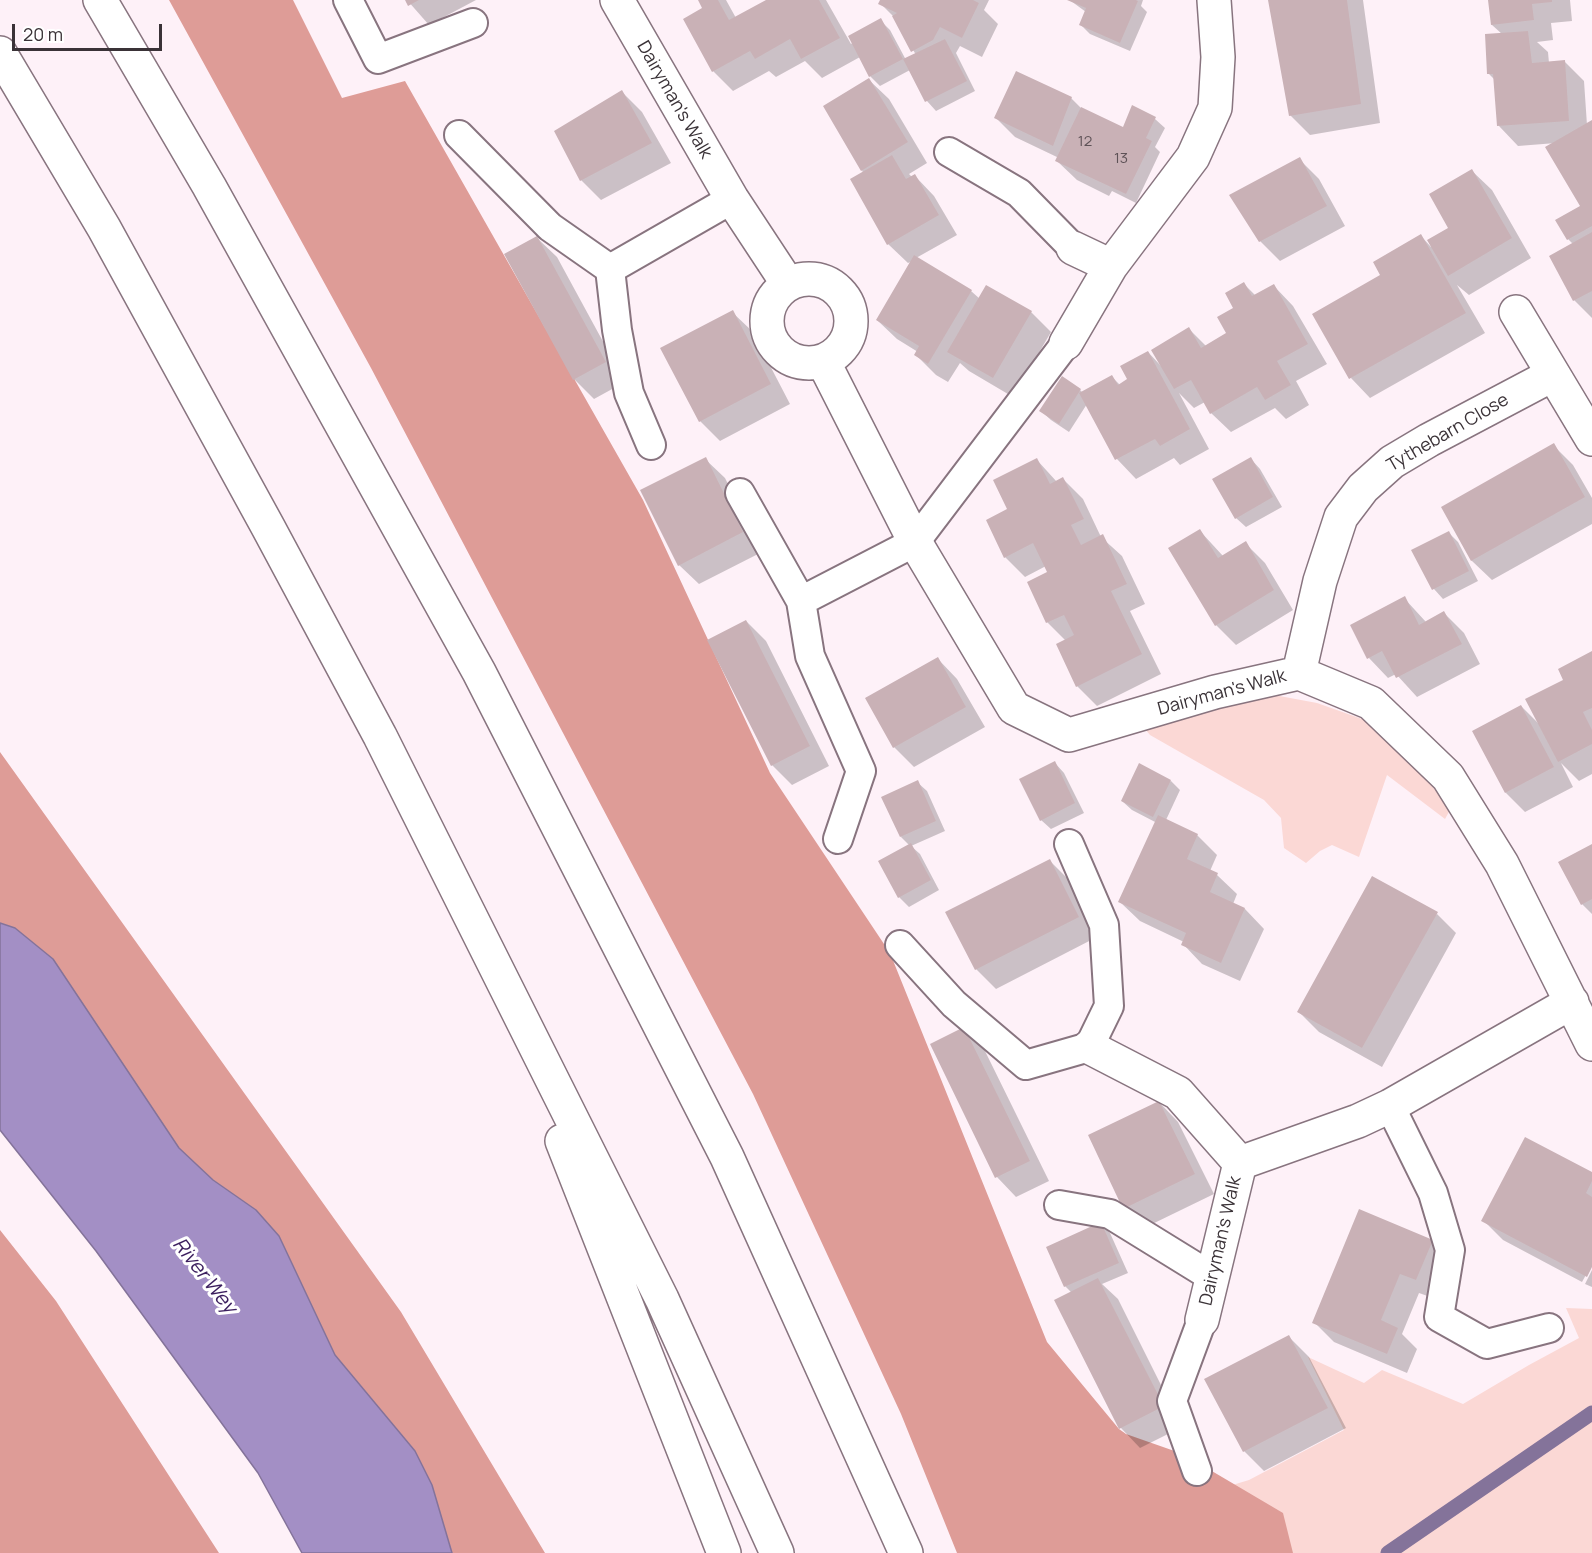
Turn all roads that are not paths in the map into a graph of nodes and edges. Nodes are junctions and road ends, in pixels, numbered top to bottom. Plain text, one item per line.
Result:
1 (100, 0) edge
2 (348, 0) edge
3 (1214, 0) edge
4 (622, 2) edge
5 (472, 23) dead end
6 (0, 53) edge
7 (459, 135) dead end
8 (949, 152) dead end
9 (732, 200) junction
10 (1073, 248) joint
11 (1112, 266) junction
12 (610, 268) junction
13 (788, 284) junction
14 (1516, 312) dead end
15 (1066, 343) joint
16 (823, 361) junction
17 (1552, 375) junction
18 (1592, 439) edge
19 (651, 445) dead end
20 (741, 494) dead end
21 (915, 542) junction
22 (801, 601) junction
23 (1299, 673) junction
24 (838, 839) dead end
25 (1069, 844) dead end
26 (485, 945) junction
27 (900, 945) dead end
28 (1572, 1002) junction
29 (1592, 1044) edge
30 (1089, 1047) junction
31 (1390, 1106) junction
32 (1240, 1162) junction
33 (1059, 1204) dead end
34 (1212, 1277) junction
35 (1202, 1320) joint
36 (1549, 1328) dead end
37 (1197, 1471) dead end
38 (724, 1553) edge
39 (777, 1553) edge
40 (906, 1553) edge

1 - 40 main road
2 - 5 lane
3 - 11 main road
4 - 9 main road, Dairyman's Walk
6 - 26 main road
7 - 12 lane
8 - 10 lane
9 - 12 lane
9 - 13 main road, Dairyman's Walk
10 - 11 main road
11 - 15 main road
12 - 19 lane
13 - 16 main road
13 - 16 main road
14 - 17 main road
15 - 21 lane
16 - 21 main road, Dairyman's Walk
17 - 18 main road
17 - 23 main road, Tythebarn Close
20 - 22 lane
21 - 22 lane
21 - 23 main road, Dairyman's Walk
22 - 24 lane
23 - 28 main road, Dairyman's Walk
25 - 30 lane
26 - 38 main road
26 - 39 main road
27 - 30 lane
28 - 29 main road, Dairyman's Walk
28 - 31 main road, Dairyman's Walk
30 - 32 main road, Dairyman's Walk
31 - 32 main road, Dairyman's Walk
31 - 36 lane
32 - 34 main road, Dairyman's Walk
33 - 34 lane
34 - 35 main road, Dairyman's Walk
35 - 37 lane

